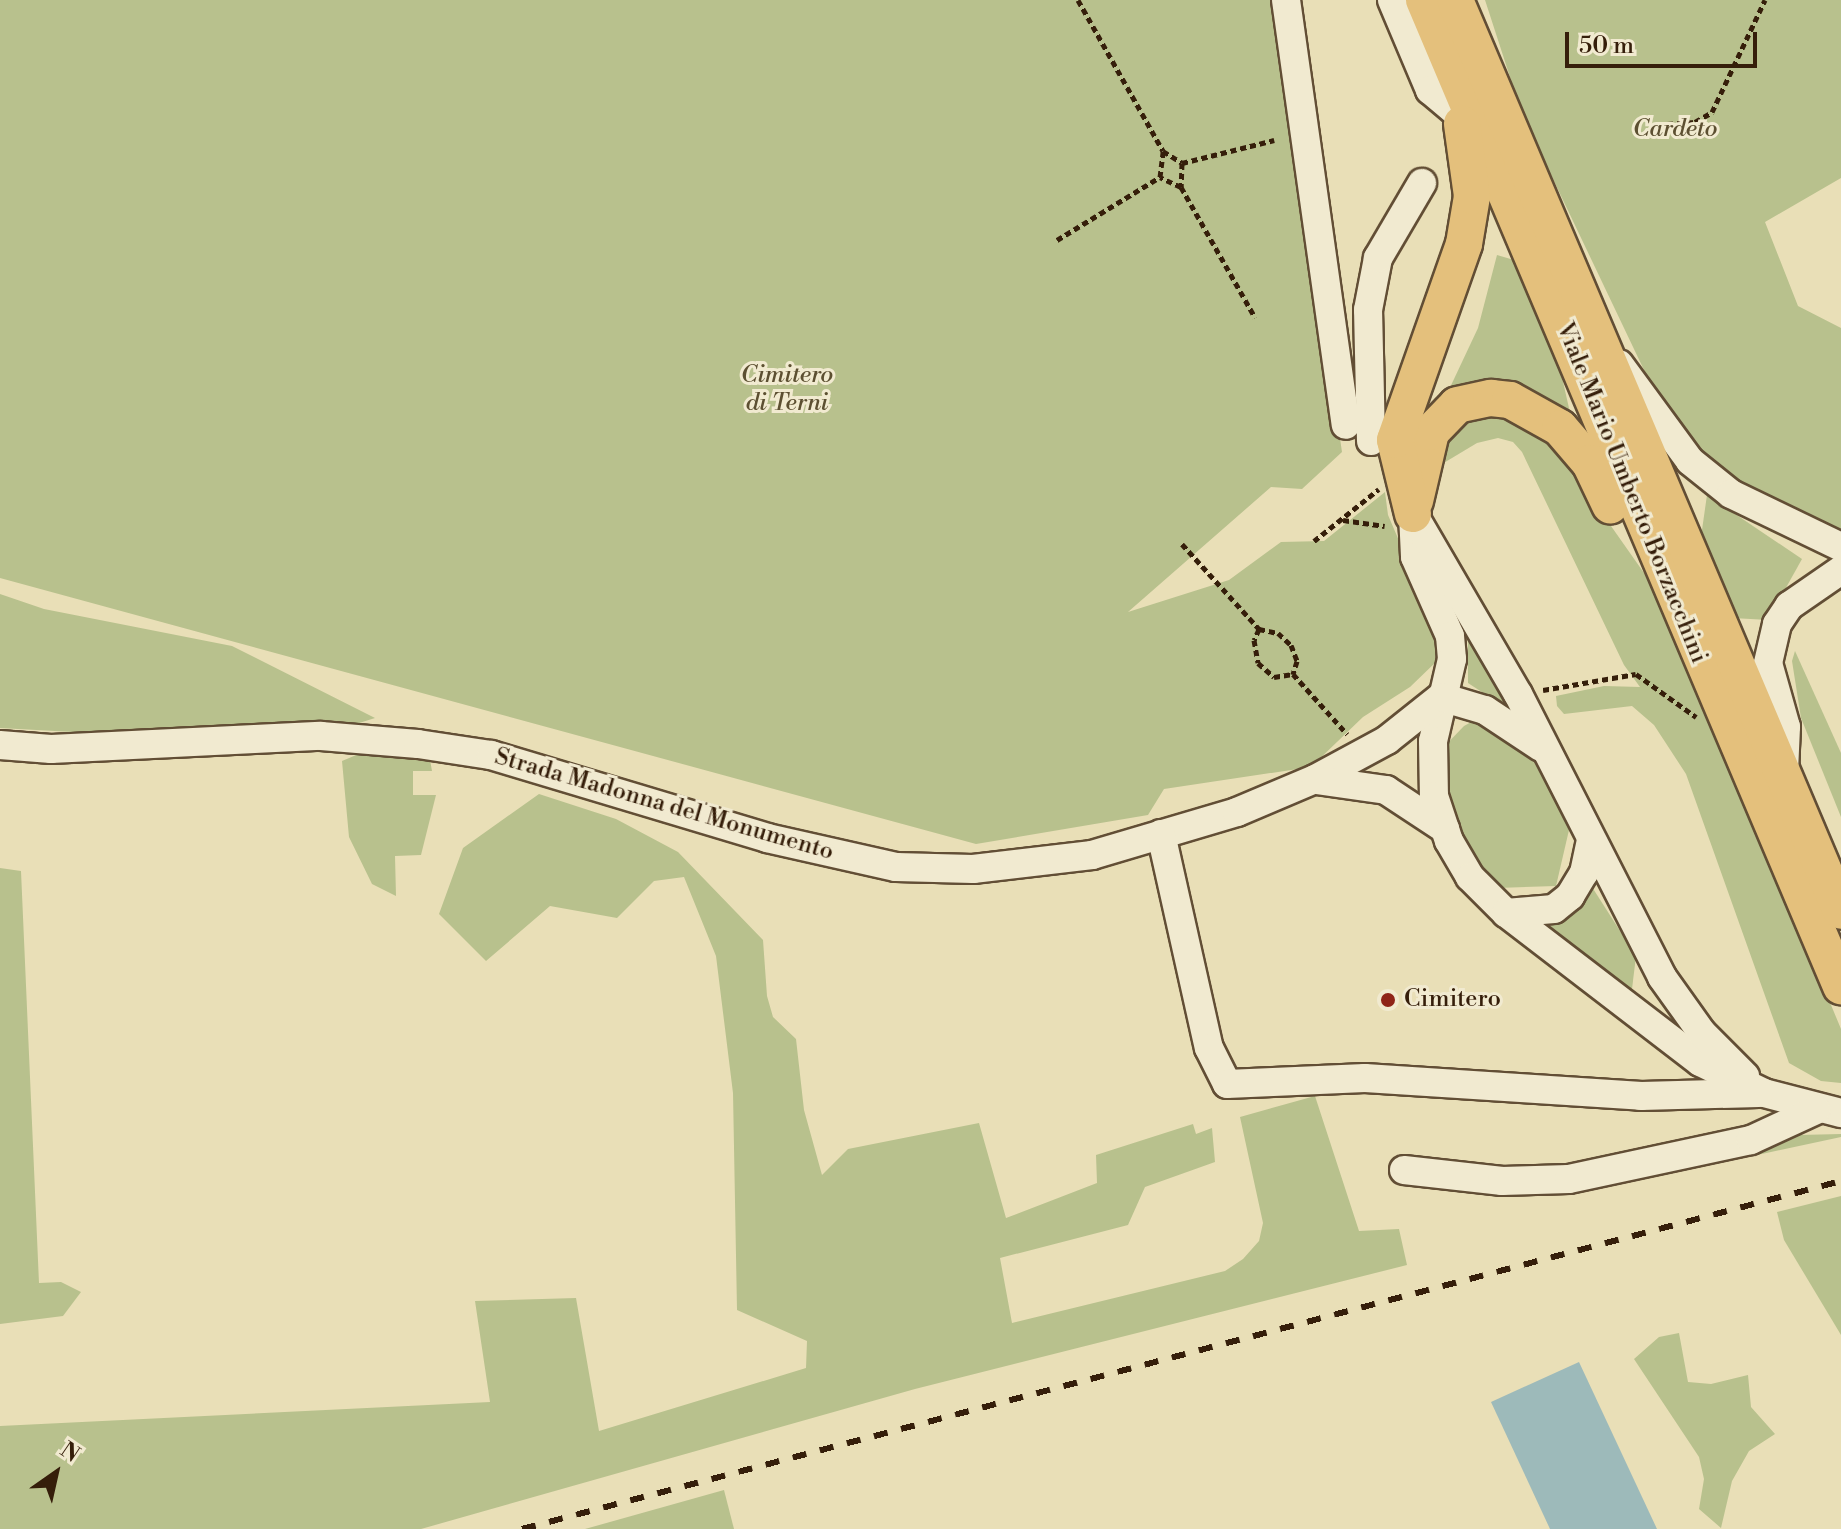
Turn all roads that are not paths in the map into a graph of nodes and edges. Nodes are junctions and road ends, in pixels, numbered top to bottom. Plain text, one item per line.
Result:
1 (1286, 0) edge
2 (1455, 0) edge
3 (1405, 1) edge
4 (1455, 72) junction
5 (1461, 116) junction
6 (1422, 183) dead end
7 (1598, 335) junction
8 (1346, 425) dead end
9 (1371, 441) dead end
10 (1413, 514) junction
11 (1841, 547) edge
12 (1841, 570) edge
13 (1663, 575) junction
14 (1441, 697) junction
15 (0, 745) edge
16 (1541, 747) junction
17 (1784, 771) junction
18 (1315, 779) junction
19 (1445, 829) junction
20 (1161, 834) junction
21 (1591, 841) junction
22 (1841, 911) edge
23 (1506, 913) junction
24 (1841, 986) edge
25 (1764, 1093) junction
26 (1828, 1112) edge
27 (1404, 1170) dead end

1 - 8 street
2 - 7 main road, Viale Mario Umberto Borzacchini
3 - 4 main road, Viale Mario Umberto Borzacchini
3 - 5 street
4 - 5 main road
4 - 13 main road, Viale Mario Umberto Borzacchini
5 - 10 main road
6 - 9 street
7 - 11 street
7 - 17 main road, Viale Mario Umberto Borzacchini
10 - 13 main road
10 - 14 street
10 - 16 street
12 - 17 street
13 - 24 main road, Viale Mario Umberto Borzacchini
14 - 16 street
14 - 18 street, Strada Madonna del Monumento
14 - 19 street
15 - 20 street, Strada Madonna del Monumento
16 - 21 street
17 - 22 main road, Viale Mario Umberto Borzacchini
18 - 19 street
18 - 20 street, Strada Madonna del Monumento
19 - 23 street
20 - 25 street
21 - 23 street
21 - 25 street
23 - 25 street
25 - 26 street
26 - 27 street

